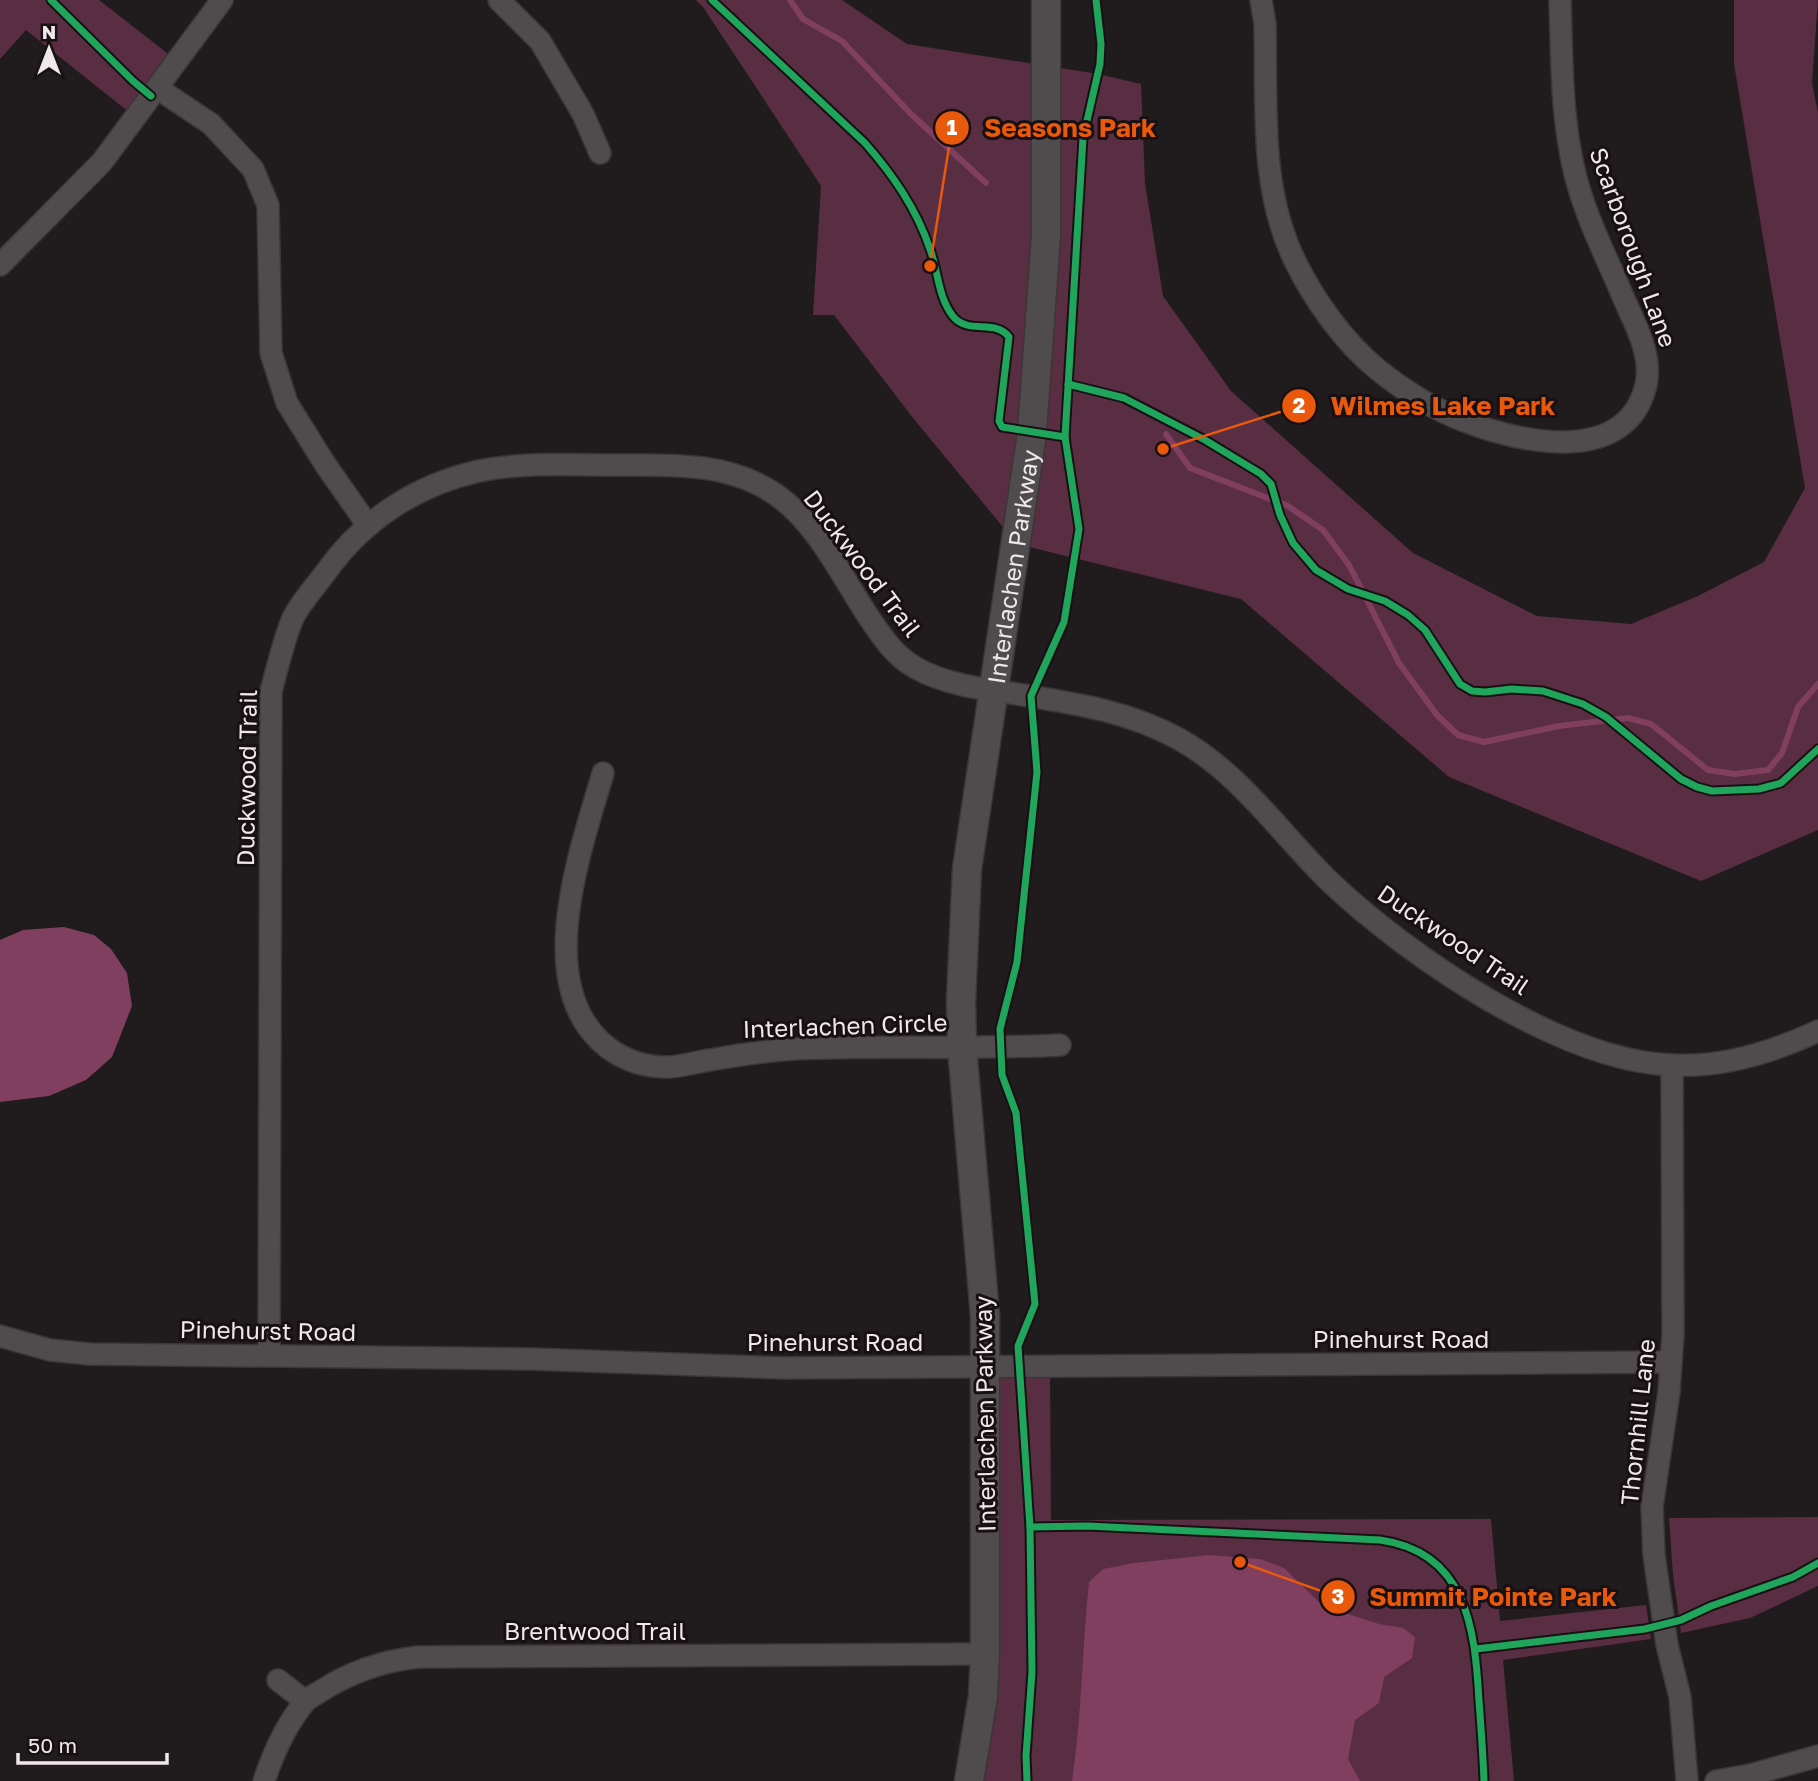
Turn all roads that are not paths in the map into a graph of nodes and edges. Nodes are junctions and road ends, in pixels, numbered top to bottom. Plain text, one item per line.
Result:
1 (222, 0) edge
2 (499, 0) edge
3 (1046, 0) edge
4 (1261, 0) edge
5 (1560, 0) edge
6 (156, 88) junction
7 (600, 153) dead end
8 (0, 265) edge
9 (368, 524) junction
10 (993, 691) junction
11 (603, 774) dead end
12 (1818, 1031) edge
13 (1060, 1045) dead end
14 (962, 1047) junction
15 (1672, 1065) junction
16 (0, 1336) edge
17 (269, 1356) junction
18 (1671, 1362) junction
19 (984, 1368) junction
20 (985, 1654) junction
21 (278, 1681) dead end
22 (305, 1701) junction
23 (1818, 1756) edge
24 (264, 1781) edge
25 (969, 1781) edge
26 (1687, 1781) edge
27 (1716, 1781) edge

1 - 6 street
2 - 7 street
3 - 10 street, Interlachen Parkway
4 - 5 street, Scarborough Lane
6 - 8 street
6 - 9 street
9 - 10 street, Duckwood Trail
9 - 17 street, Duckwood Trail
10 - 14 street, Interlachen Parkway
10 - 15 street, Duckwood Trail
11 - 14 street, Interlachen Circle
12 - 15 street, Duckwood Trail
13 - 14 street
14 - 19 street, Interlachen Parkway
15 - 18 street, Thornhill Lane
16 - 17 street, Pinehurst Road
17 - 19 street, Pinehurst Road
18 - 19 street, Pinehurst Road
18 - 26 street, Thornhill Lane
19 - 20 street, Interlachen Parkway
20 - 22 street, Brentwood Trail
20 - 25 street, Interlachen Parkway
21 - 22 street
22 - 24 street, Brentwood Trail
23 - 27 street

